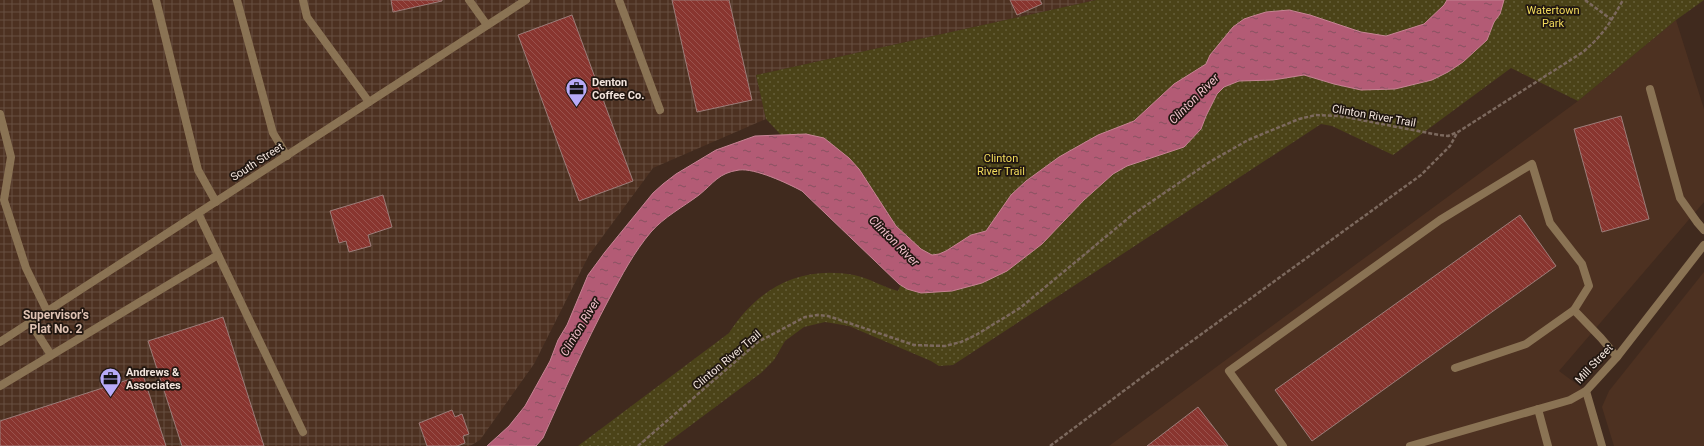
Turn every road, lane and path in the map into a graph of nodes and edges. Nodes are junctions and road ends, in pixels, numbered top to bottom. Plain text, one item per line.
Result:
1 (156, 0) edge
2 (237, 0) edge
3 (303, 0) edge
4 (469, 0) edge
5 (526, 0) edge
6 (619, 0) edge
7 (1585, 0) edge
8 (1623, 0) edge
9 (1612, 20) junction
10 (487, 25) junction
11 (1650, 89) dead end
12 (369, 102) junction
13 (660, 110) dead end
14 (0, 114) edge
15 (1458, 132) junction
16 (287, 156) junction
17 (2, 201) edge
18 (216, 202) junction
19 (198, 213) junction
20 (1704, 230) edge
21 (1704, 245) edge
22 (218, 255) junction
23 (1574, 310) junction
24 (47, 311) junction
25 (30, 322) junction
26 (0, 342) edge
27 (51, 355) junction
28 (1617, 357) junction
29 (1455, 368) dead end
30 (0, 386) edge
31 (1586, 391) junction
32 (1538, 409) junction
33 (303, 432) dead end
34 (638, 446) edge
35 (1050, 446) edge
36 (1283, 446) edge
37 (1410, 446) edge
38 (1548, 446) edge
39 (1602, 446) edge

1 - 18 street
2 - 16 street
3 - 12 street
4 - 10 street
5 - 10 street, South Street
6 - 13 street
7 - 9 path
8 - 9 path
9 - 15 path
10 - 12 street, South Street
11 - 20 street
12 - 16 street, South Street
14 - 17 street
15 - 34 path, Clinton River Trail
15 - 35 path
16 - 18 street, South Street
17 - 24 street
18 - 19 street, South Street
19 - 22 street
19 - 24 street, South Street
21 - 28 street, Mill Street
22 - 27 street
22 - 33 street
23 - 28 street
23 - 29 street
23 - 36 street
24 - 25 street, South Street
25 - 26 street, South Street
25 - 27 street
27 - 30 street
28 - 31 street, Mill Street
31 - 32 street, Mill Street
31 - 39 street
32 - 37 street, Mill Street
32 - 38 street

